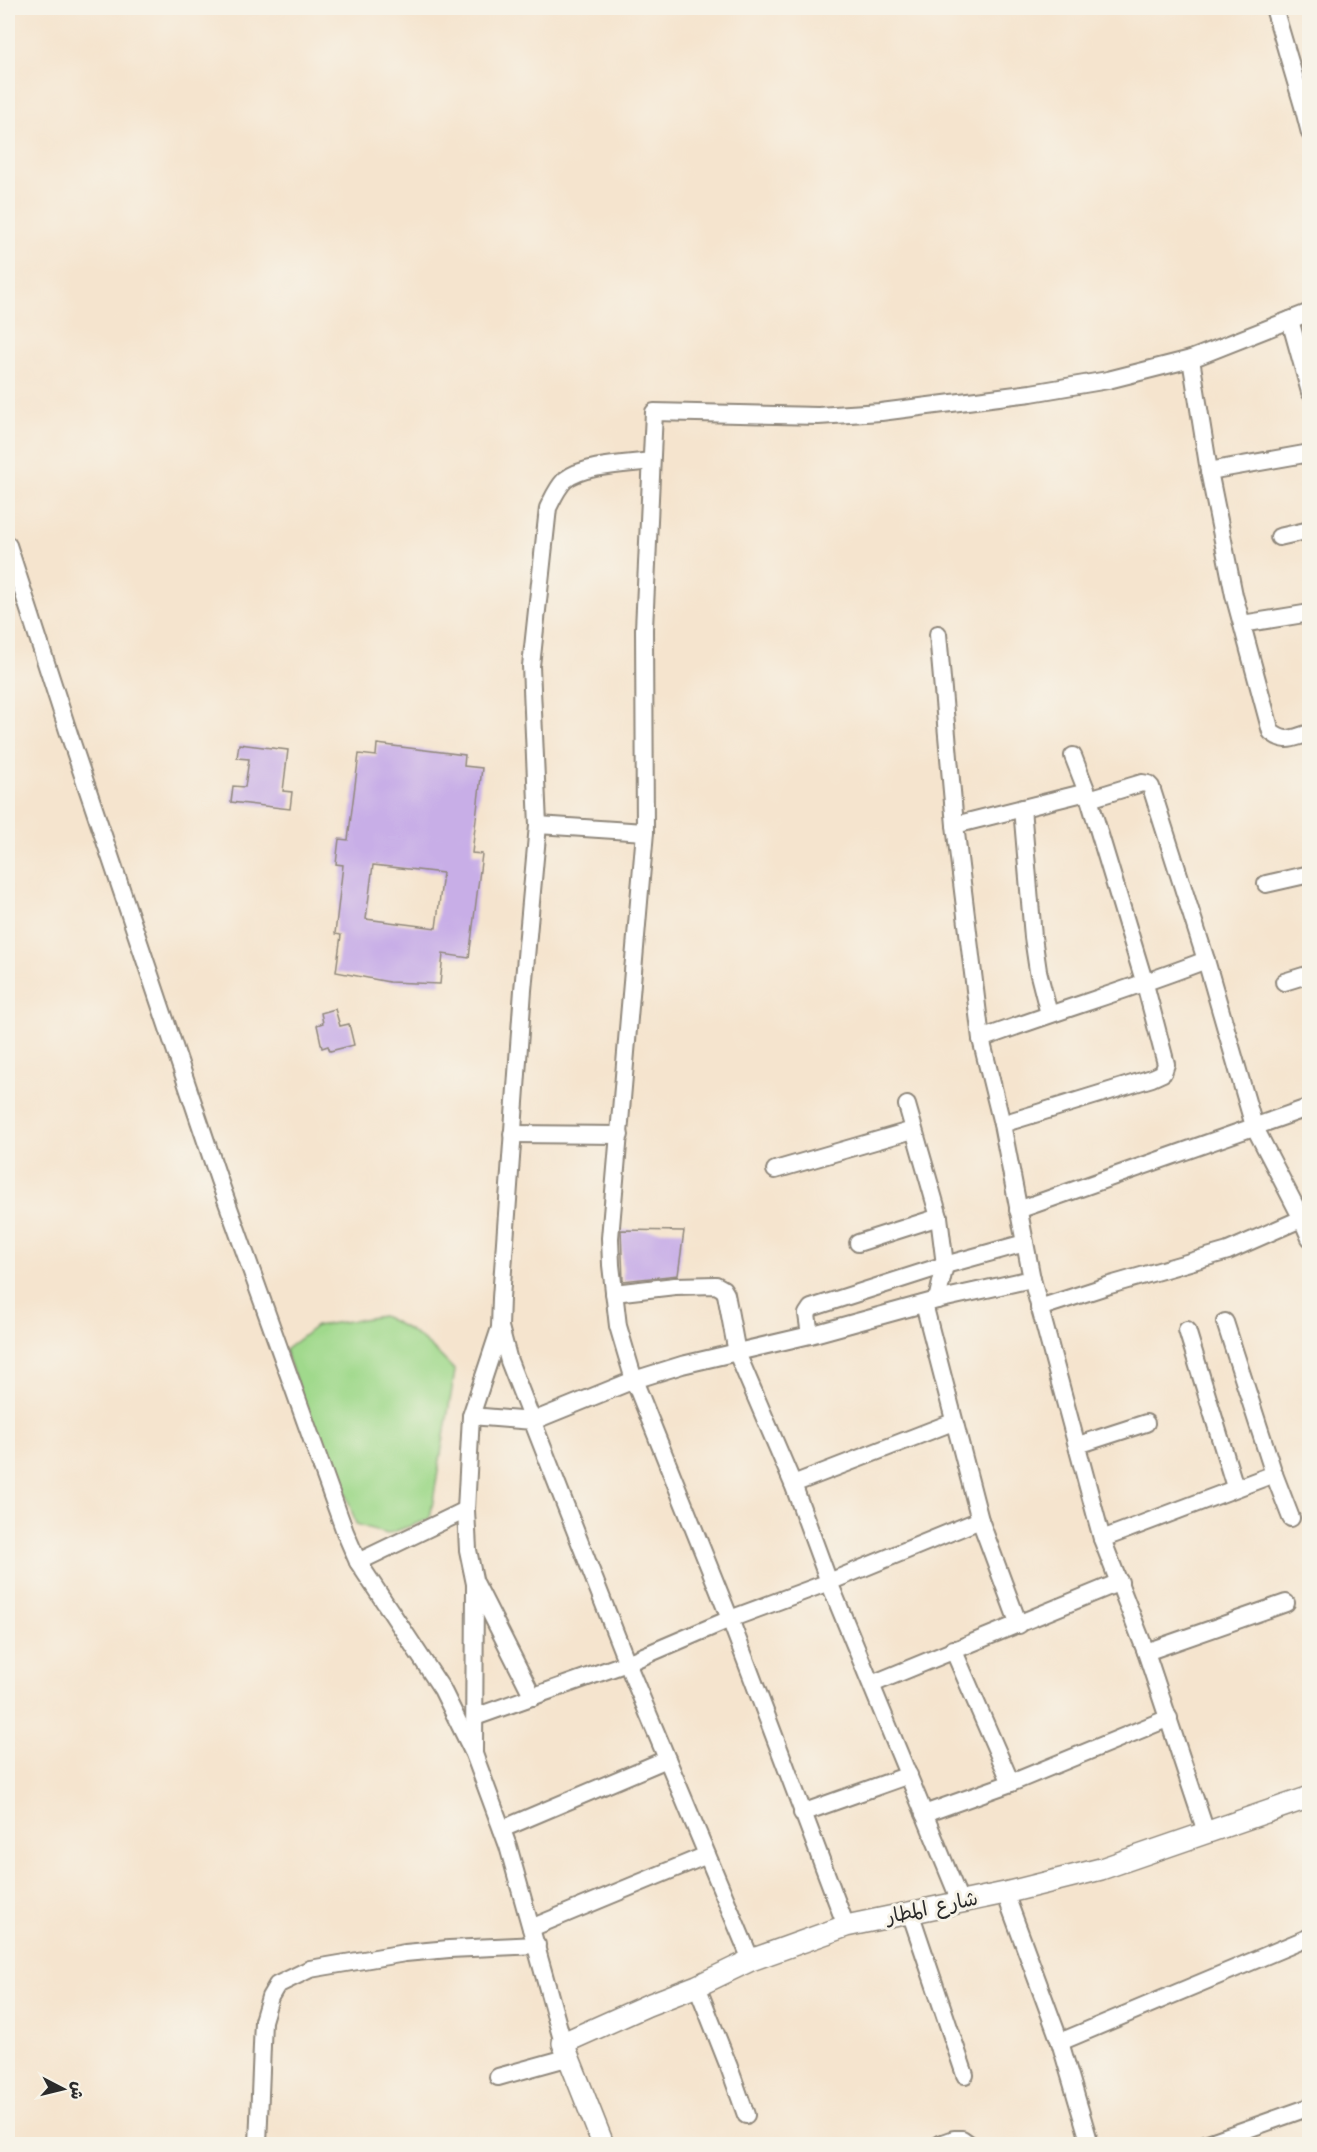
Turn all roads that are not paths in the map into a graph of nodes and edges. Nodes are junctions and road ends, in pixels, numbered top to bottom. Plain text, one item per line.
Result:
1 (1274, 8) edge
2 (1310, 133) edge
3 (1310, 312) edge
4 (1290, 320) junction
5 (1191, 359) junction
6 (1310, 392) edge
7 (1310, 453) edge
8 (651, 461) junction
9 (1209, 471) junction
10 (1310, 530) edge
11 (1279, 537) dead end
12 (8, 545) edge
13 (1310, 613) edge
14 (1242, 624) junction
15 (938, 634) dead end
16 (1310, 734) edge
17 (1074, 756) dead end
18 (1088, 796) junction
19 (1022, 808) junction
20 (538, 825) junction
21 (955, 825) junction
22 (645, 832) junction
23 (1310, 874) edge
24 (1266, 884) dead end
25 (1206, 960) junction
26 (1310, 974) edge
27 (1284, 982) dead end
28 (1145, 984) junction
29 (1049, 1014) junction
30 (981, 1039) junction
31 (907, 1105) dead end
32 (1310, 1107) edge
33 (1002, 1124) junction
34 (1254, 1126) junction
35 (913, 1130) junction
36 (512, 1134) junction
37 (620, 1135) junction
38 (775, 1170) dead end
39 (1018, 1210) junction
40 (1305, 1216) edge
41 (939, 1217) junction
42 (1310, 1238) edge
43 (858, 1243) dead end
44 (1025, 1243) junction
45 (945, 1265) junction
46 (1032, 1279) junction
47 (614, 1293) junction
48 (930, 1302) junction
49 (1040, 1308) junction
50 (1224, 1322) dead end
51 (501, 1327) junction
52 (1187, 1330) dead end
53 (810, 1335) junction
54 (737, 1353) junction
55 (634, 1380) junction
56 (471, 1416) junction
57 (533, 1421) junction
58 (953, 1422) junction
59 (1146, 1423) dead end
60 (1078, 1445) junction
61 (1274, 1474) junction
62 (792, 1484) junction
63 (1235, 1487) junction
64 (466, 1510) junction
65 (1291, 1518) dead end
66 (980, 1520) junction
67 (1102, 1539) junction
68 (358, 1562) junction
69 (829, 1582) junction
70 (1120, 1582) junction
71 (475, 1584) junction
72 (1286, 1603) dead end
73 (730, 1619) junction
74 (1019, 1624) junction
75 (953, 1649) junction
76 (1146, 1653) junction
77 (627, 1663) junction
78 (872, 1684) junction
79 (533, 1697) junction
80 (475, 1717) junction
81 (1169, 1718) junction
82 (474, 1754) junction
83 (667, 1759) junction
84 (909, 1775) junction
85 (1011, 1783) junction
86 (1308, 1801) edge
87 (802, 1813) junction
88 (924, 1814) junction
89 (502, 1829) junction
90 (1206, 1832) junction
91 (707, 1855) junction
92 (1005, 1893) junction
93 (960, 1901) junction
94 (910, 1912) junction
95 (846, 1926) junction
96 (531, 1928) junction
97 (1310, 1937) edge
98 (537, 1945) junction
99 (751, 1960) junction
100 (697, 1986) junction
101 (1060, 2042) junction
102 (567, 2050) junction
103 (965, 2075) dead end
104 (498, 2078) dead end
105 (1310, 2107) edge
106 (746, 2115) dead end
107 (1230, 2140) edge
108 (258, 2145) edge
109 (603, 2145) edge
110 (940, 2145) edge
111 (969, 2145) edge
112 (1090, 2145) edge
113 (1205, 2145) edge

1 - 2 street
3 - 4 street
4 - 5 street
4 - 6 street
5 - 8 street
5 - 9 street
7 - 9 street
8 - 20 street
8 - 22 street
9 - 14 street
10 - 11 street
12 - 68 street
13 - 14 street
14 - 16 street
15 - 21 street
17 - 18 street
18 - 19 street
18 - 25 street
18 - 28 street
19 - 21 street
19 - 29 street
20 - 22 street
20 - 36 street
21 - 30 street
22 - 37 street
23 - 24 street
25 - 28 street
25 - 34 street
26 - 27 street
28 - 29 street
28 - 33 street
29 - 30 street
30 - 33 street
31 - 35 street
32 - 34 street
33 - 39 street
34 - 39 street
34 - 40 street
35 - 38 street
35 - 41 street
36 - 37 street
36 - 51 street
37 - 47 street
39 - 44 street
40 - 42 street
40 - 49 street
41 - 43 street
41 - 45 street
44 - 45 street
44 - 46 street
45 - 48 street
45 - 53 street
46 - 48 street
46 - 49 street
47 - 54 street
47 - 55 street
48 - 53 street
48 - 58 street
49 - 60 street
50 - 61 street
51 - 56 street
51 - 57 street
52 - 63 street
53 - 54 street
54 - 55 street
54 - 62 street
55 - 57 street
55 - 73 street
56 - 57 street
56 - 64 street
57 - 77 street
58 - 62 street
58 - 66 street
59 - 60 street
60 - 67 street
61 - 63 street
61 - 65 street
62 - 69 street
63 - 67 street
64 - 68 street
64 - 71 street
66 - 69 street
66 - 74 street
67 - 70 street
68 - 82 street
69 - 73 street
69 - 78 street
70 - 74 street
70 - 76 street
71 - 79 street
71 - 80 street
72 - 76 street
73 - 77 street
73 - 87 street
74 - 75 street
75 - 78 street
75 - 85 street
76 - 81 street
77 - 79 street
77 - 83 street
78 - 84 street
79 - 80 street
80 - 82 street
81 - 85 street
81 - 90 street
82 - 89 street
83 - 89 street
83 - 91 street
84 - 87 street
84 - 88 street
85 - 88 street
86 - 90 street, شارع المطار
87 - 95 street
88 - 93 street
89 - 96 street
90 - 92 street, شارع المطار
91 - 96 street
91 - 99 street
92 - 93 street, شارع المطار
92 - 101 street
93 - 94 street, شارع المطار
94 - 95 street, شارع المطار
94 - 103 street
95 - 99 street, شارع المطار
96 - 98 street
97 - 101 street
98 - 102 street
98 - 108 street
99 - 100 street, شارع المطار
100 - 102 street, شارع المطار
100 - 106 street
101 - 112 street
102 - 104 street
102 - 109 street
105 - 107 street
107 - 113 street
110 - 111 street

